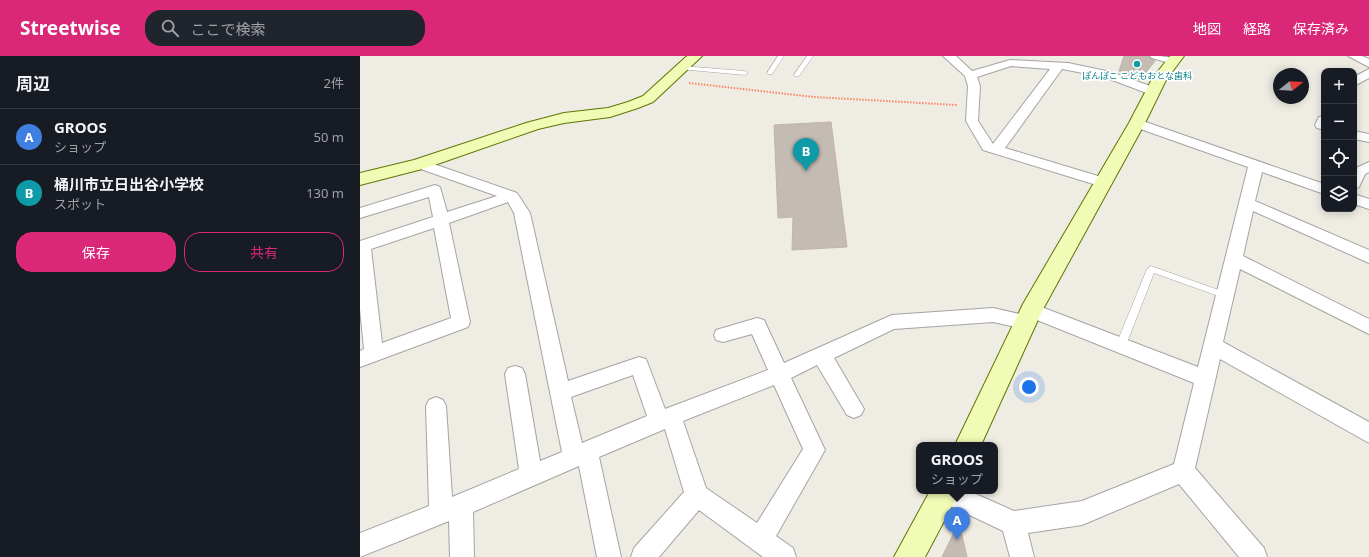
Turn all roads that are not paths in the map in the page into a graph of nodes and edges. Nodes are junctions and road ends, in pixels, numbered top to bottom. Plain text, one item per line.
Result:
1 (694, 56) edge
2 (781, 56) edge
3 (810, 56) edge
4 (949, 56) edge
5 (1156, 56) edge
6 (1354, 56) edge
7 (1175, 59) edge
8 (1369, 64) edge
9 (1058, 66) junction
10 (681, 68) junction
11 (745, 73) dead end
12 (770, 73) dead end
13 (1369, 73) edge
14 (797, 75) dead end
15 (970, 75) junction
16 (1357, 80) edge
17 (1152, 91) junction
18 (1137, 123) junction
19 (1357, 136) edge
20 (1369, 138) edge
21 (996, 150) junction
22 (420, 164) junction
23 (1256, 165) junction
24 (1369, 166) edge
25 (1357, 177) edge
26 (360, 179) edge
27 (1103, 182) junction
28 (1321, 188) edge
29 (512, 196) junction
30 (1357, 200) edge
31 (1246, 203) junction
32 (1369, 204) edge
33 (360, 213) edge
34 (440, 220) junction
35 (361, 246) edge
36 (1369, 257) edge
37 (1233, 258) junction
38 (1224, 295) junction
39 (1028, 316) junction
40 (1369, 327) edge
41 (723, 336) dead end
42 (1212, 344) junction
43 (1121, 345) junction
44 (821, 354) junction
45 (367, 356) edge
46 (515, 374) dead end
47 (779, 374) junction
48 (1204, 378) junction
49 (560, 392) junction
50 (436, 406) dead end
51 (854, 409) dead end
52 (665, 418) junction
53 (1369, 433) edge
54 (969, 442) edge
55 (580, 454) junction
56 (1183, 471) junction
57 (531, 475) junction
58 (944, 494) edge
59 (952, 494) edge
60 (697, 495) junction
61 (451, 509) junction
62 (1013, 523) junction
63 (760, 540) junction
64 (360, 545) edge
65 (462, 557) edge
66 (609, 557) edge
67 (643, 557) edge
68 (784, 557) edge
69 (909, 557) edge
70 (1022, 557) edge
71 (1255, 557) edge

1 - 10 street
2 - 12 lane
3 - 14 lane
4 - 15 street
5 - 7 street
6 - 8 street
7 - 17 street
9 - 15 street
9 - 17 street
9 - 21 street
10 - 11 lane
10 - 22 street
13 - 16 street
15 - 21 street
17 - 18 street
18 - 23 street
18 - 27 street
19 - 20 street
21 - 27 street
22 - 26 street
22 - 29 street
23 - 28 street
23 - 31 street
24 - 25 street
27 - 39 street
29 - 34 street
29 - 49 street
30 - 32 street
31 - 36 street
31 - 37 street
33 - 34 street
34 - 35 street
34 - 45 street
35 - 45 street
37 - 38 street
37 - 40 street
38 - 42 street
38 - 43 lane
39 - 43 street
39 - 44 street
39 - 54 street
41 - 47 street
42 - 48 street
42 - 53 street
43 - 48 street
44 - 47 street
44 - 51 street
46 - 57 street
47 - 52 street
47 - 63 street
48 - 56 street
49 - 52 street
49 - 55 street
50 - 61 street
52 - 55 street
52 - 60 street
55 - 57 street
55 - 66 street
56 - 62 street
56 - 71 street
57 - 61 street
58 - 69 street
59 - 62 street
60 - 63 street
60 - 67 street
61 - 64 street
61 - 65 street
62 - 70 street
63 - 68 street

